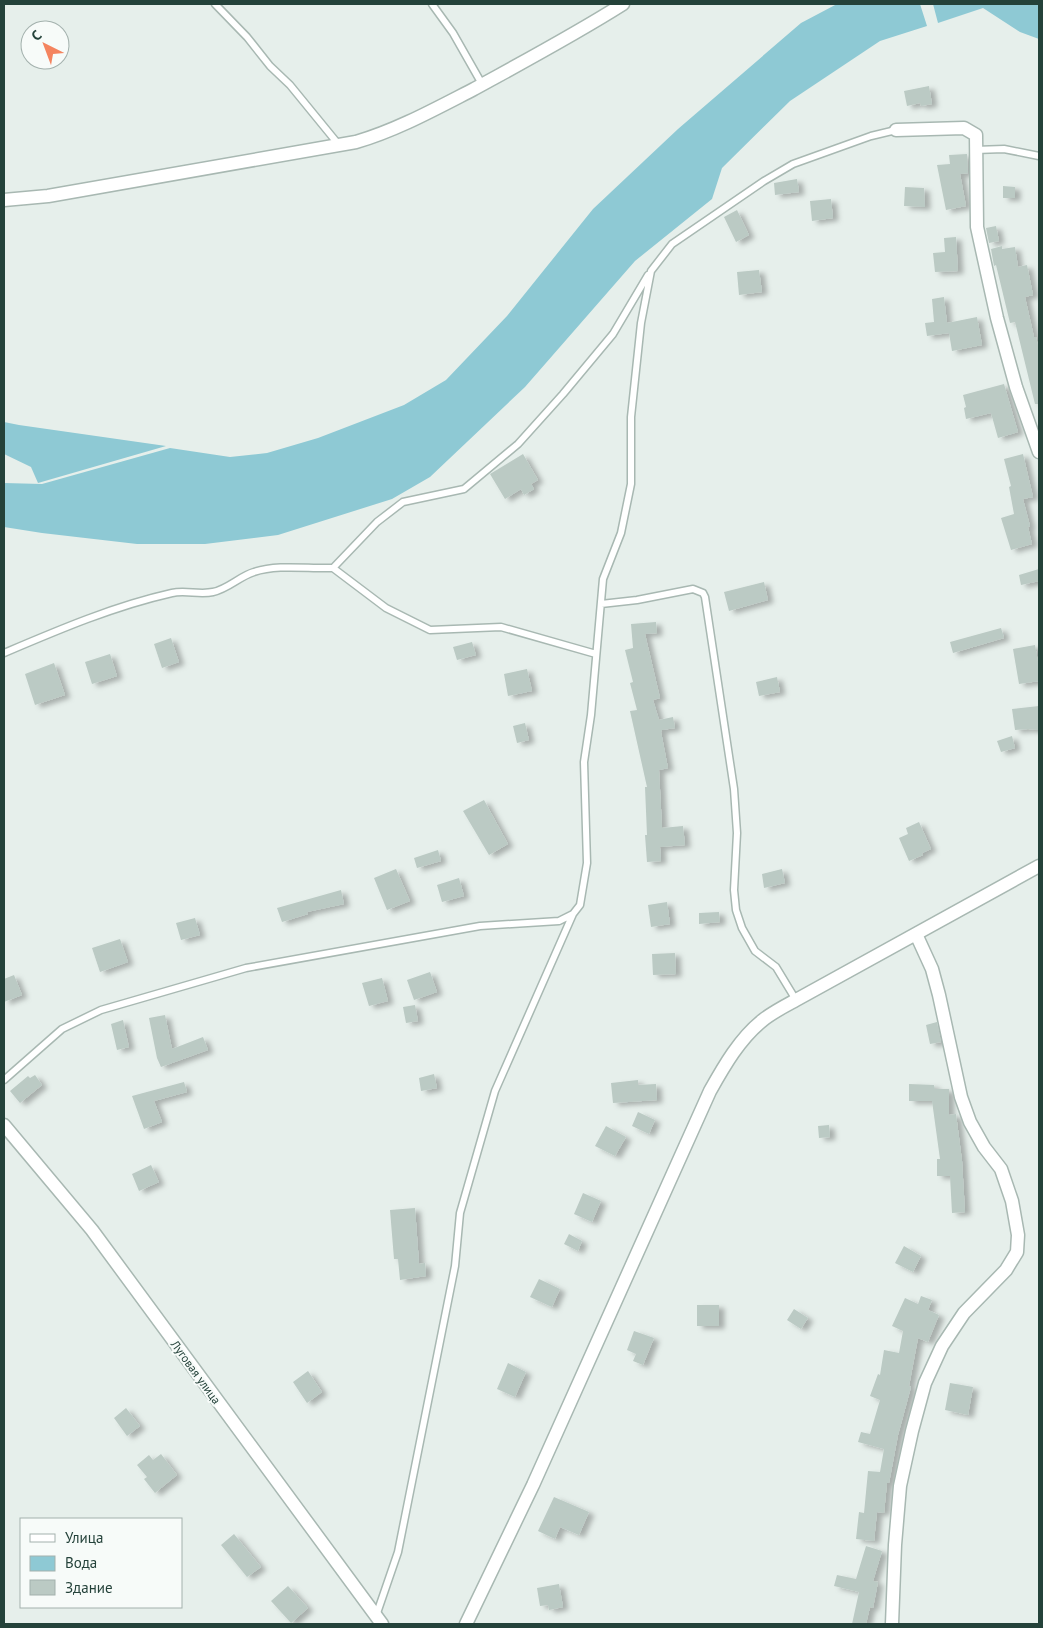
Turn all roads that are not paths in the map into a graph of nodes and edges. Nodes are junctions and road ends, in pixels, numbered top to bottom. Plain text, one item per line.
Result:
1 (215, 4) edge
2 (432, 4) edge
3 (623, 4) edge
4 (482, 84) junction
5 (896, 130) joint
6 (338, 145) junction
7 (976, 150) junction
8 (1039, 156) edge
9 (4, 200) edge
10 (651, 270) junction
11 (1039, 452) edge
12 (333, 568) junction
13 (601, 604) junction
14 (4, 652) edge
15 (596, 654) junction
16 (1039, 866) edge
17 (573, 914) junction
18 (916, 934) junction
19 (796, 1000) junction
20 (4, 1080) edge
21 (4, 1125) edge
22 (379, 1620) edge
23 (466, 1624) edge
24 (892, 1624) edge

1 - 6 lane
2 - 4 lane
3 - 4 street
4 - 6 street
5 - 7 street
5 - 10 lane
6 - 9 street
7 - 8 lane
7 - 11 street
10 - 12 lane
10 - 13 lane
12 - 14 lane
12 - 15 lane
13 - 15 lane
13 - 19 lane
15 - 17 lane
16 - 18 street
17 - 20 lane
17 - 22 lane
18 - 19 street
18 - 24 street
19 - 23 street
21 - 22 street, Луговая улица

